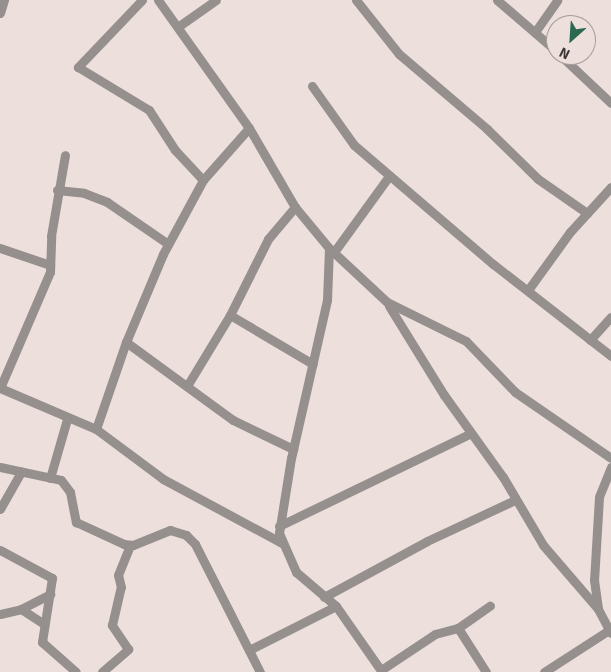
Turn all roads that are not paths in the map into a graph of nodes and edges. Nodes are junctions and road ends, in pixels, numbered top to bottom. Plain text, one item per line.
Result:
1 (4, 0) edge
2 (142, 0) edge
3 (158, 0) edge
4 (216, 0) edge
5 (356, 0) edge
6 (497, 0) edge
7 (557, 0) edge
8 (0, 13) edge
9 (179, 26) junction
10 (535, 32) junction
11 (546, 42) edge
12 (570, 65) edge
13 (312, 86) dead end
14 (611, 104) edge
15 (249, 128) junction
16 (65, 155) dead end
17 (389, 176) junction
18 (203, 180) junction
19 (611, 186) edge
20 (57, 190) junction
21 (295, 207) junction
22 (587, 213) junction
23 (168, 244) junction
24 (0, 248) edge
25 (331, 250) junction
26 (50, 265) junction
27 (528, 290) junction
28 (387, 302) junction
29 (230, 314) junction
30 (611, 317) edge
31 (418, 320) junction
32 (409, 332) junction
33 (590, 340) junction
34 (126, 342) junction
35 (611, 356) edge
36 (313, 364) junction
37 (3, 375) edge
38 (187, 386) junction
39 (0, 388) edge
40 (67, 420) junction
41 (96, 429) junction
42 (471, 434) junction
43 (293, 449) junction
44 (611, 458) edge
45 (0, 467) edge
46 (611, 467) edge
47 (21, 472) junction
48 (50, 478) junction
49 (515, 500) junction
50 (0, 509) edge
51 (279, 526) junction
52 (282, 543) junction
53 (130, 546) junction
54 (0, 550) edge
55 (50, 594) junction
56 (324, 597) junction
57 (336, 606) junction
58 (490, 606) dead end
59 (21, 609) junction
60 (598, 609) junction
61 (0, 614) edge
62 (44, 624) junction
63 (458, 628) junction
64 (610, 632) edge
65 (249, 650) junction
66 (382, 671) edge
67 (76, 672) edge
68 (102, 672) edge
69 (260, 672) edge
70 (486, 672) edge
71 (544, 672) edge

1 - 8 street
2 - 18 street
3 - 9 street
4 - 9 street
5 - 22 street
6 - 10 street
7 - 10 street
9 - 15 street
10 - 11 street
12 - 14 street
13 - 17 street
15 - 18 street
15 - 21 street
16 - 20 street
17 - 25 street
17 - 27 street
18 - 23 street
19 - 22 street
20 - 23 street
20 - 26 street
21 - 25 street
21 - 29 street
22 - 27 street
23 - 34 street
24 - 26 street
25 - 28 street
25 - 36 street
26 - 37 street
27 - 33 street
28 - 31 street
28 - 32 street
29 - 36 street
29 - 38 street
30 - 33 street
31 - 32 street
31 - 44 street
32 - 42 street
33 - 35 street
34 - 38 street
34 - 41 street
36 - 43 street
37 - 39 street
38 - 43 street
39 - 40 street
40 - 41 street
40 - 48 street
41 - 52 street
42 - 49 street
42 - 51 street
43 - 51 street
45 - 47 street
46 - 60 street
47 - 48 street
47 - 50 street
48 - 53 street
49 - 56 street
49 - 60 street
51 - 52 street
52 - 56 street
53 - 65 street
53 - 68 street
54 - 55 street
55 - 59 street
55 - 62 street
56 - 57 street
57 - 65 street
57 - 66 street
58 - 63 street
59 - 61 street
59 - 62 street
60 - 64 street
62 - 67 street
63 - 66 street
63 - 70 street
64 - 71 street
65 - 69 street

